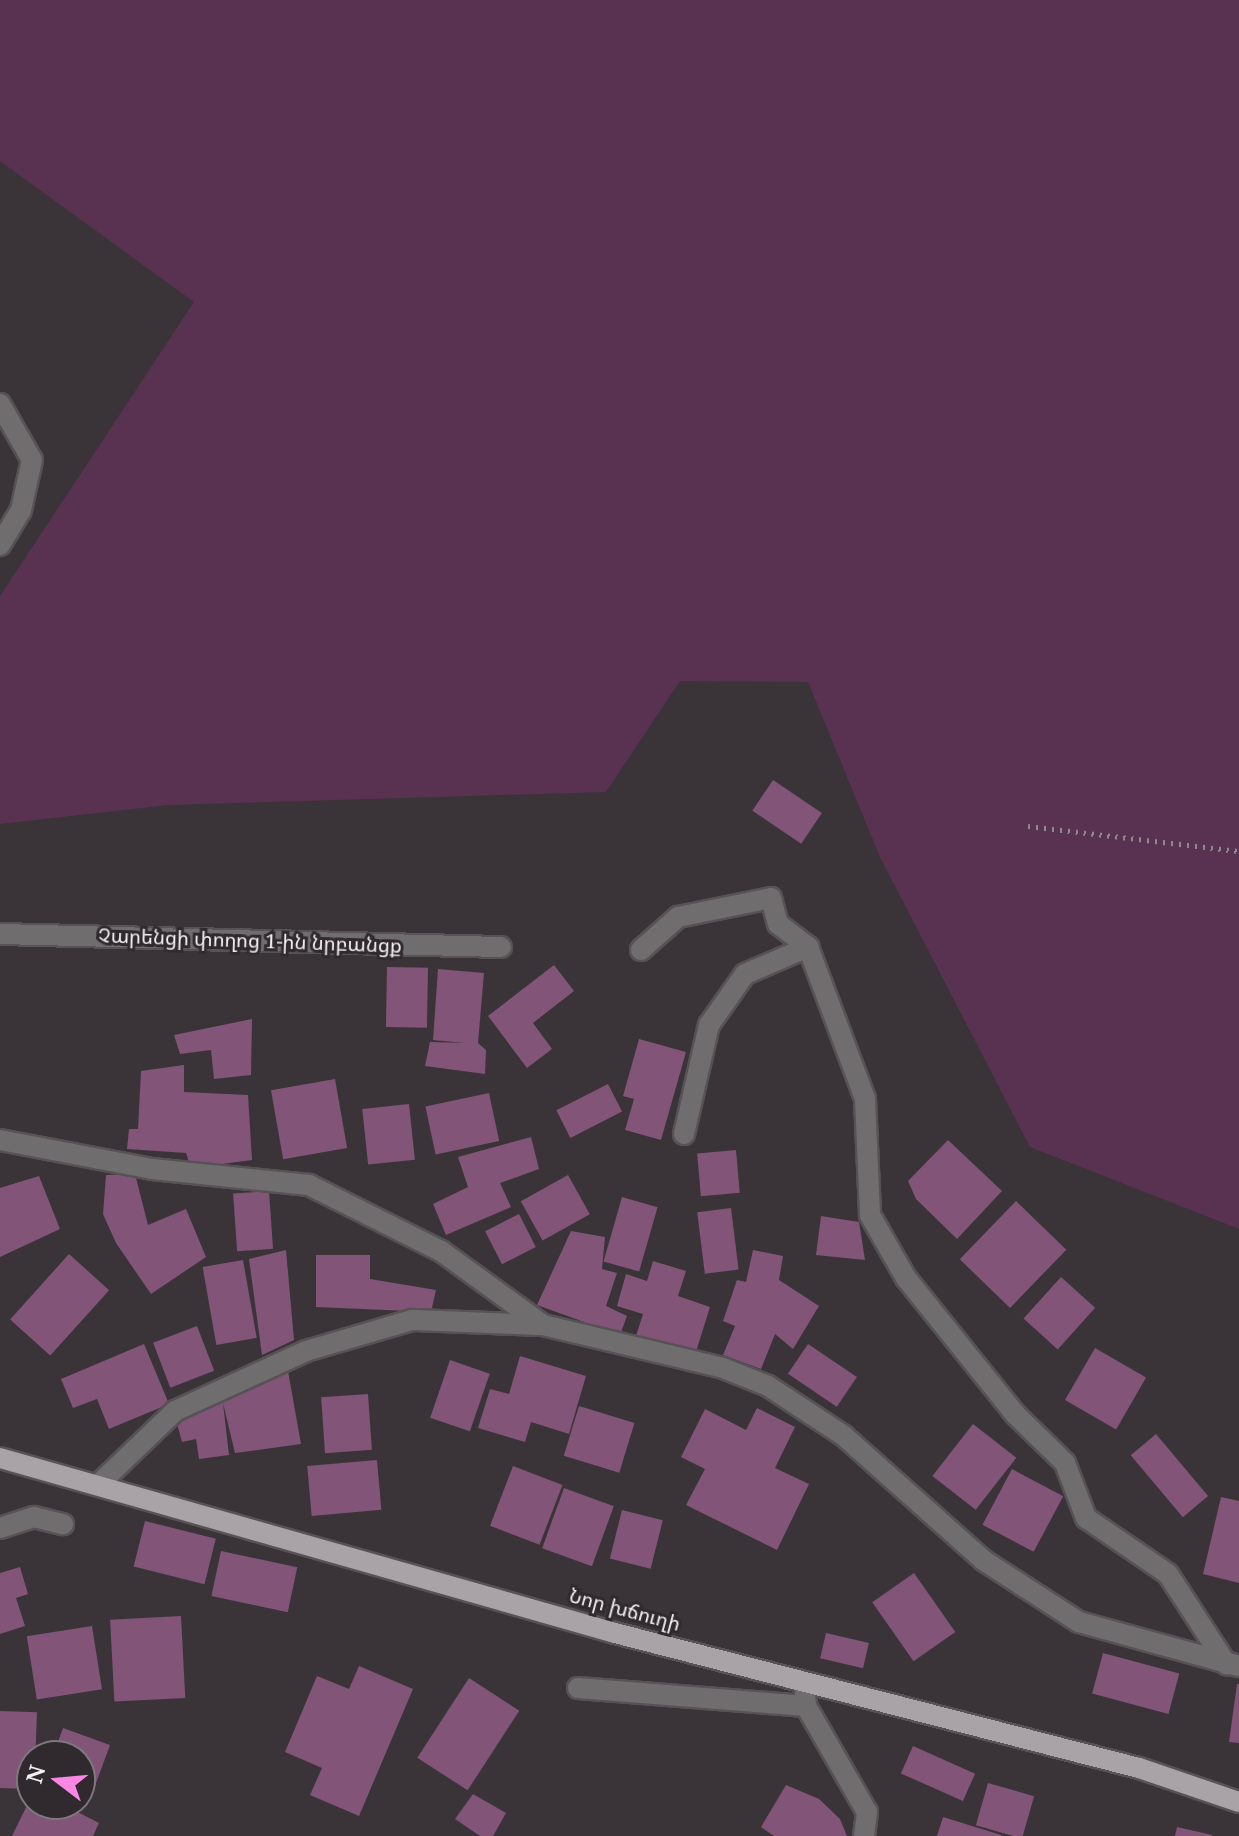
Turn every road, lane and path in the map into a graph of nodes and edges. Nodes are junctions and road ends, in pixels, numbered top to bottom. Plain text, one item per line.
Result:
1 (0, 404) edge
2 (0, 545) edge
3 (1028, 826) dead end
4 (1239, 851) edge
5 (0, 934) edge
6 (501, 947) dead end
7 (808, 947) junction
8 (641, 950) dead end
9 (684, 1134) dead end
10 (0, 1140) edge
11 (543, 1325) junction
12 (0, 1458) edge
13 (100, 1483) junction
14 (63, 1524) dead end
15 (0, 1528) edge
16 (1233, 1666) edge
17 (804, 1681) junction
18 (578, 1688) dead end
19 (806, 1706) junction
20 (1239, 1802) edge
21 (864, 1836) edge

1 - 2 street
3 - 4 path
5 - 6 street, Չարենցի փողոց 1-ին նրբանցք
7 - 8 street
7 - 9 street
7 - 16 street
10 - 11 street
11 - 13 street
11 - 16 street
12 - 13 main road, Նոր խճուղի
13 - 17 main road, Նոր խճուղի
14 - 15 street
17 - 19 street
17 - 20 main road, Նոր խճուղի
18 - 19 street
19 - 21 street

